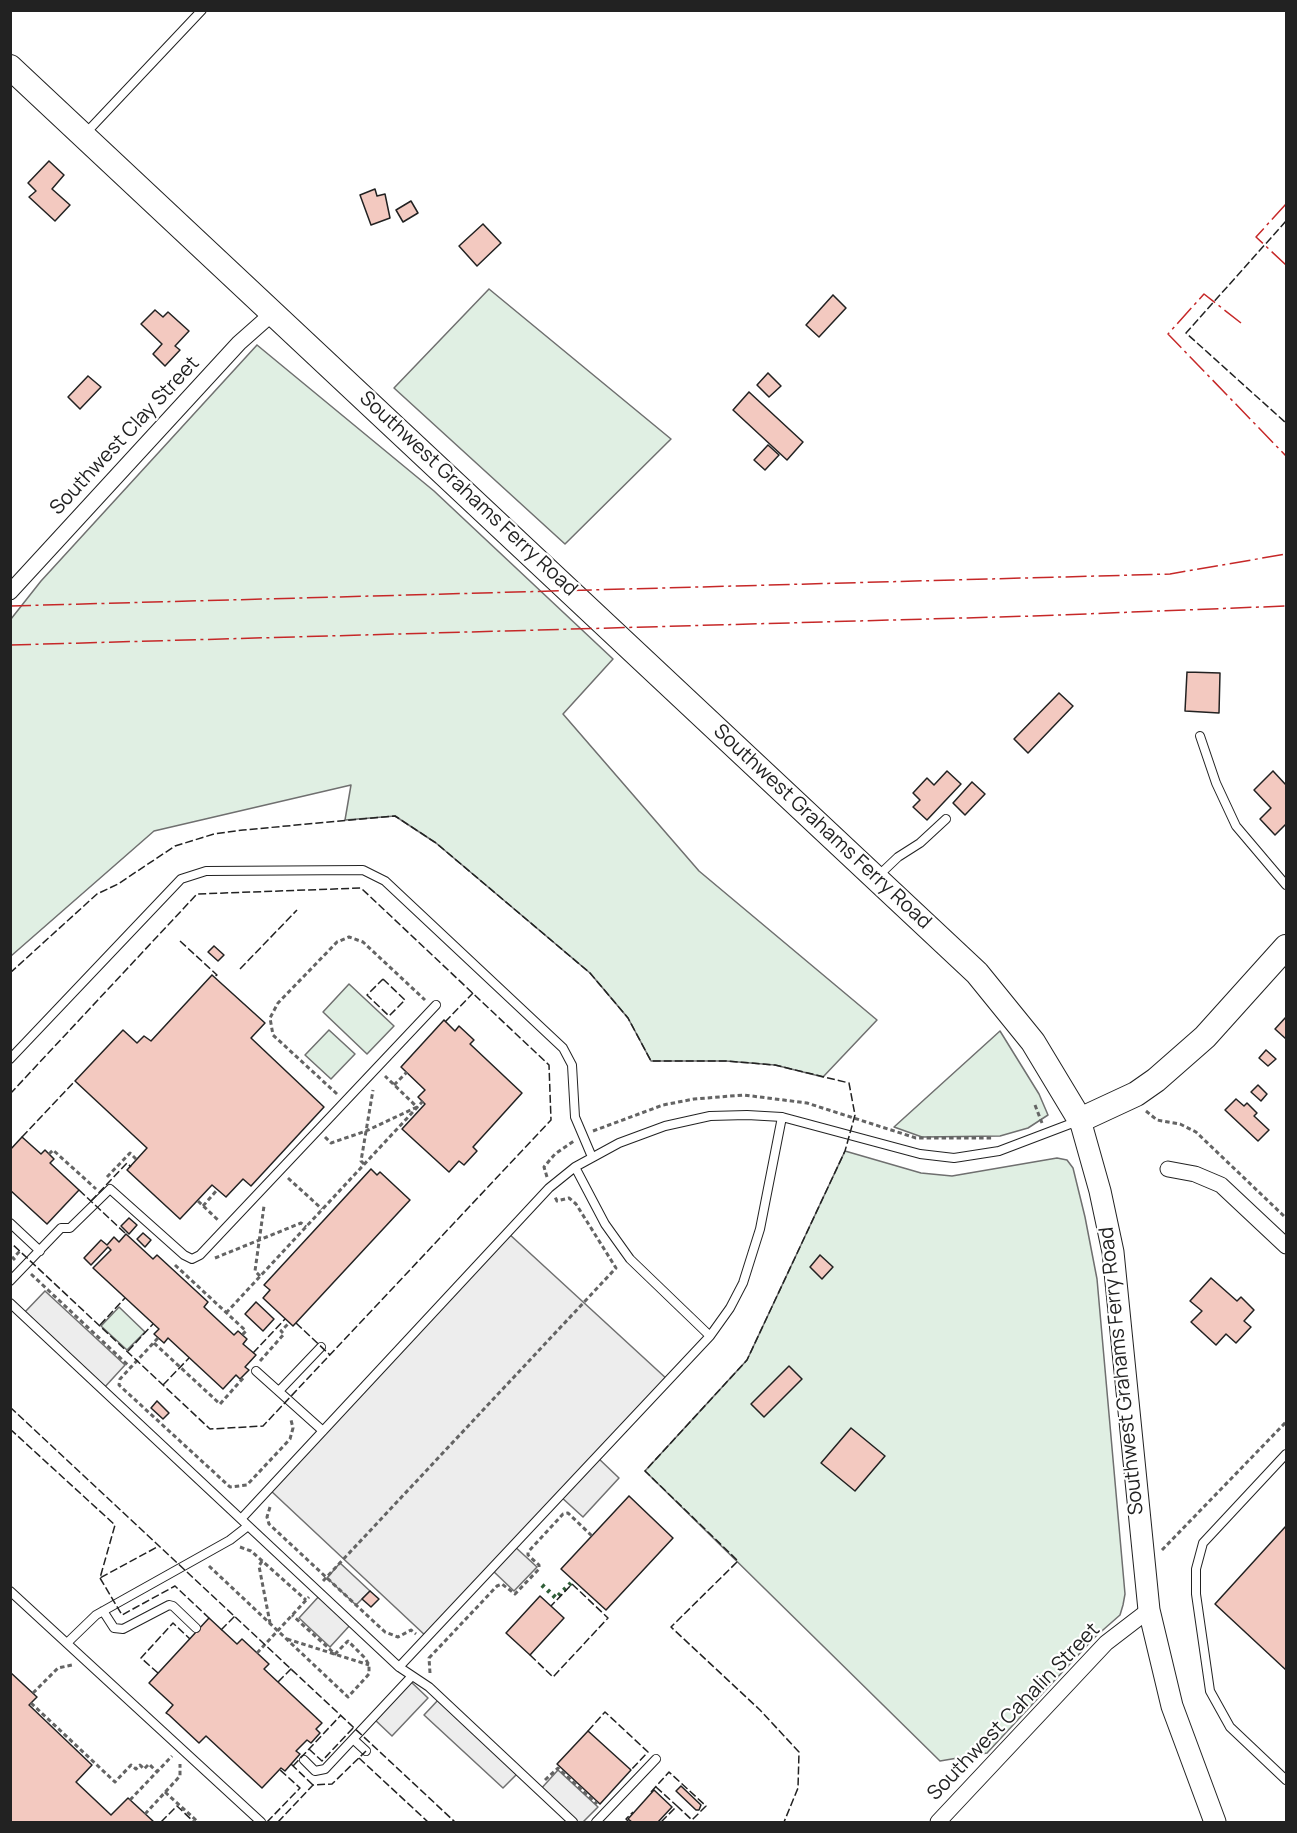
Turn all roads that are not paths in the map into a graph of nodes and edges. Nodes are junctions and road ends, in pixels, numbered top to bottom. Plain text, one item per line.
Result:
1 (202, 10) edge
2 (10, 67) edge
3 (84, 135) junction
4 (274, 312) junction
5 (10, 592) edge
6 (1200, 736) dead end
7 (946, 819) dead end
8 (876, 878) junction
9 (1287, 885) edge
10 (1287, 947) edge
11 (435, 1006) road end
12 (10, 1059) edge
13 (782, 1118) junction
14 (1080, 1120) junction
15 (592, 1157) junction
16 (575, 1167) junction
17 (1168, 1169) dead end
18 (10, 1223) edge
19 (1287, 1246) edge
20 (40, 1251) junction
21 (10, 1281) edge
22 (10, 1303) edge
23 (710, 1336) junction
24 (321, 1347) dead end
25 (256, 1371) dead end
26 (279, 1391) junction
27 (323, 1431) junction
28 (1287, 1454) edge
29 (241, 1519) junction
30 (248, 1526) junction
31 (10, 1591) edge
32 (1149, 1610) junction
33 (103, 1611) junction
34 (196, 1628) dead end
35 (67, 1643) junction
36 (399, 1667) junction
37 (412, 1676) junction
38 (353, 1739) junction
39 (366, 1751) dead end
40 (656, 1759) dead end
41 (304, 1760) dead end
42 (1287, 1780) edge
43 (261, 1822) edge
44 (573, 1822) edge
45 (596, 1822) edge
46 (938, 1822) edge
47 (1215, 1822) edge

1 - 3 lane
2 - 3 main road, Southwest Grahams Ferry Road
3 - 4 main road, Southwest Grahams Ferry Road
4 - 5 street, Southwest Clay Street
4 - 8 main road, Southwest Grahams Ferry Road
6 - 9 lane
7 - 8 lane
8 - 14 main road, Southwest Grahams Ferry Road
10 - 14 main road
11 - 20 lane
12 - 15 lane
13 - 14 lane
13 - 15 lane
13 - 23 lane
14 - 32 main road, Southwest Grahams Ferry Road
15 - 16 lane
16 - 23 lane
16 - 27 lane
17 - 19 street
18 - 20 lane
20 - 21 lane
22 - 29 lane
23 - 36 lane
24 - 26 lane
25 - 26 lane
26 - 27 lane
27 - 29 lane
28 - 42 lane
29 - 30 lane
30 - 33 lane
30 - 36 lane
31 - 35 lane
32 - 46 street, Southwest Cahalin Street
32 - 47 main road, Southwest Grahams Ferry Road
33 - 34 lane
33 - 35 lane
35 - 43 lane
36 - 37 lane
37 - 38 lane
37 - 44 lane
38 - 39 lane
38 - 41 lane
40 - 45 lane

